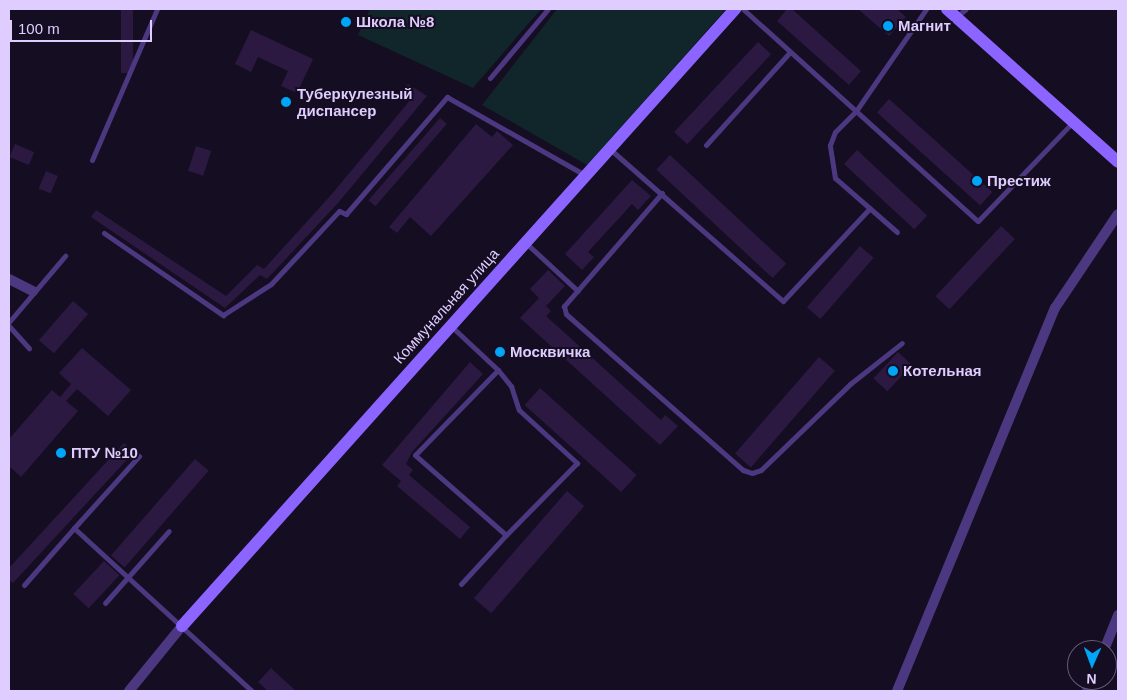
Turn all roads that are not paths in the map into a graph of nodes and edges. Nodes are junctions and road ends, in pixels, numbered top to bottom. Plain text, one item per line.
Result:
1 (157, 9) edge
2 (548, 9) edge
3 (736, 9) edge
4 (743, 9) edge
5 (926, 9) edge
6 (966, 9) edge
7 (951, 13) edge
8 (790, 52) junction
9 (490, 78) dead end
10 (856, 111) junction
11 (1074, 122) junction
12 (706, 145) dead end
13 (611, 150) junction
14 (92, 160) dead end
15 (1118, 162) edge
16 (587, 177) junction
17 (662, 193) junction
18 (870, 208) junction
19 (1118, 214) edge
20 (104, 232) dead end
21 (897, 232) dead end
22 (526, 243) junction
23 (65, 256) dead end
24 (9, 279) edge
25 (578, 290) junction
26 (33, 291) junction
27 (9, 324) edge
28 (450, 324) junction
29 (902, 343) dead end
30 (29, 348) dead end
31 (498, 370) junction
32 (139, 456) dead end
33 (74, 528) junction
34 (169, 531) dead end
35 (506, 535) junction
36 (128, 577) junction
37 (461, 584) dead end
38 (24, 585) dead end
39 (105, 603) dead end
40 (1118, 615) edge
41 (182, 626) junction
42 (1108, 640) edge
43 (129, 691) edge
44 (252, 691) edge
45 (896, 691) edge

1 - 14 lane
2 - 9 lane
3 - 13 street, Коммунальная улица
4 - 8 lane
5 - 10 lane
6 - 7 lane
7 - 11 street
8 - 10 lane
8 - 12 lane
10 - 11 lane
10 - 18 lane
11 - 15 street
13 - 16 street, Коммунальная улица
13 - 17 lane
16 - 20 lane
16 - 22 street, Коммунальная улица
17 - 18 lane
17 - 25 lane
18 - 21 lane
19 - 45 street
22 - 25 lane
22 - 28 street, Коммунальная улица
23 - 26 lane
24 - 26 street
25 - 29 lane
26 - 27 lane
27 - 30 lane
28 - 31 lane
28 - 41 street, Коммунальная улица
31 - 35 lane
31 - 35 lane
32 - 33 lane
33 - 36 lane
33 - 38 lane
34 - 36 lane
35 - 37 lane
36 - 39 lane
36 - 41 lane
40 - 42 street
41 - 43 street
41 - 44 lane

